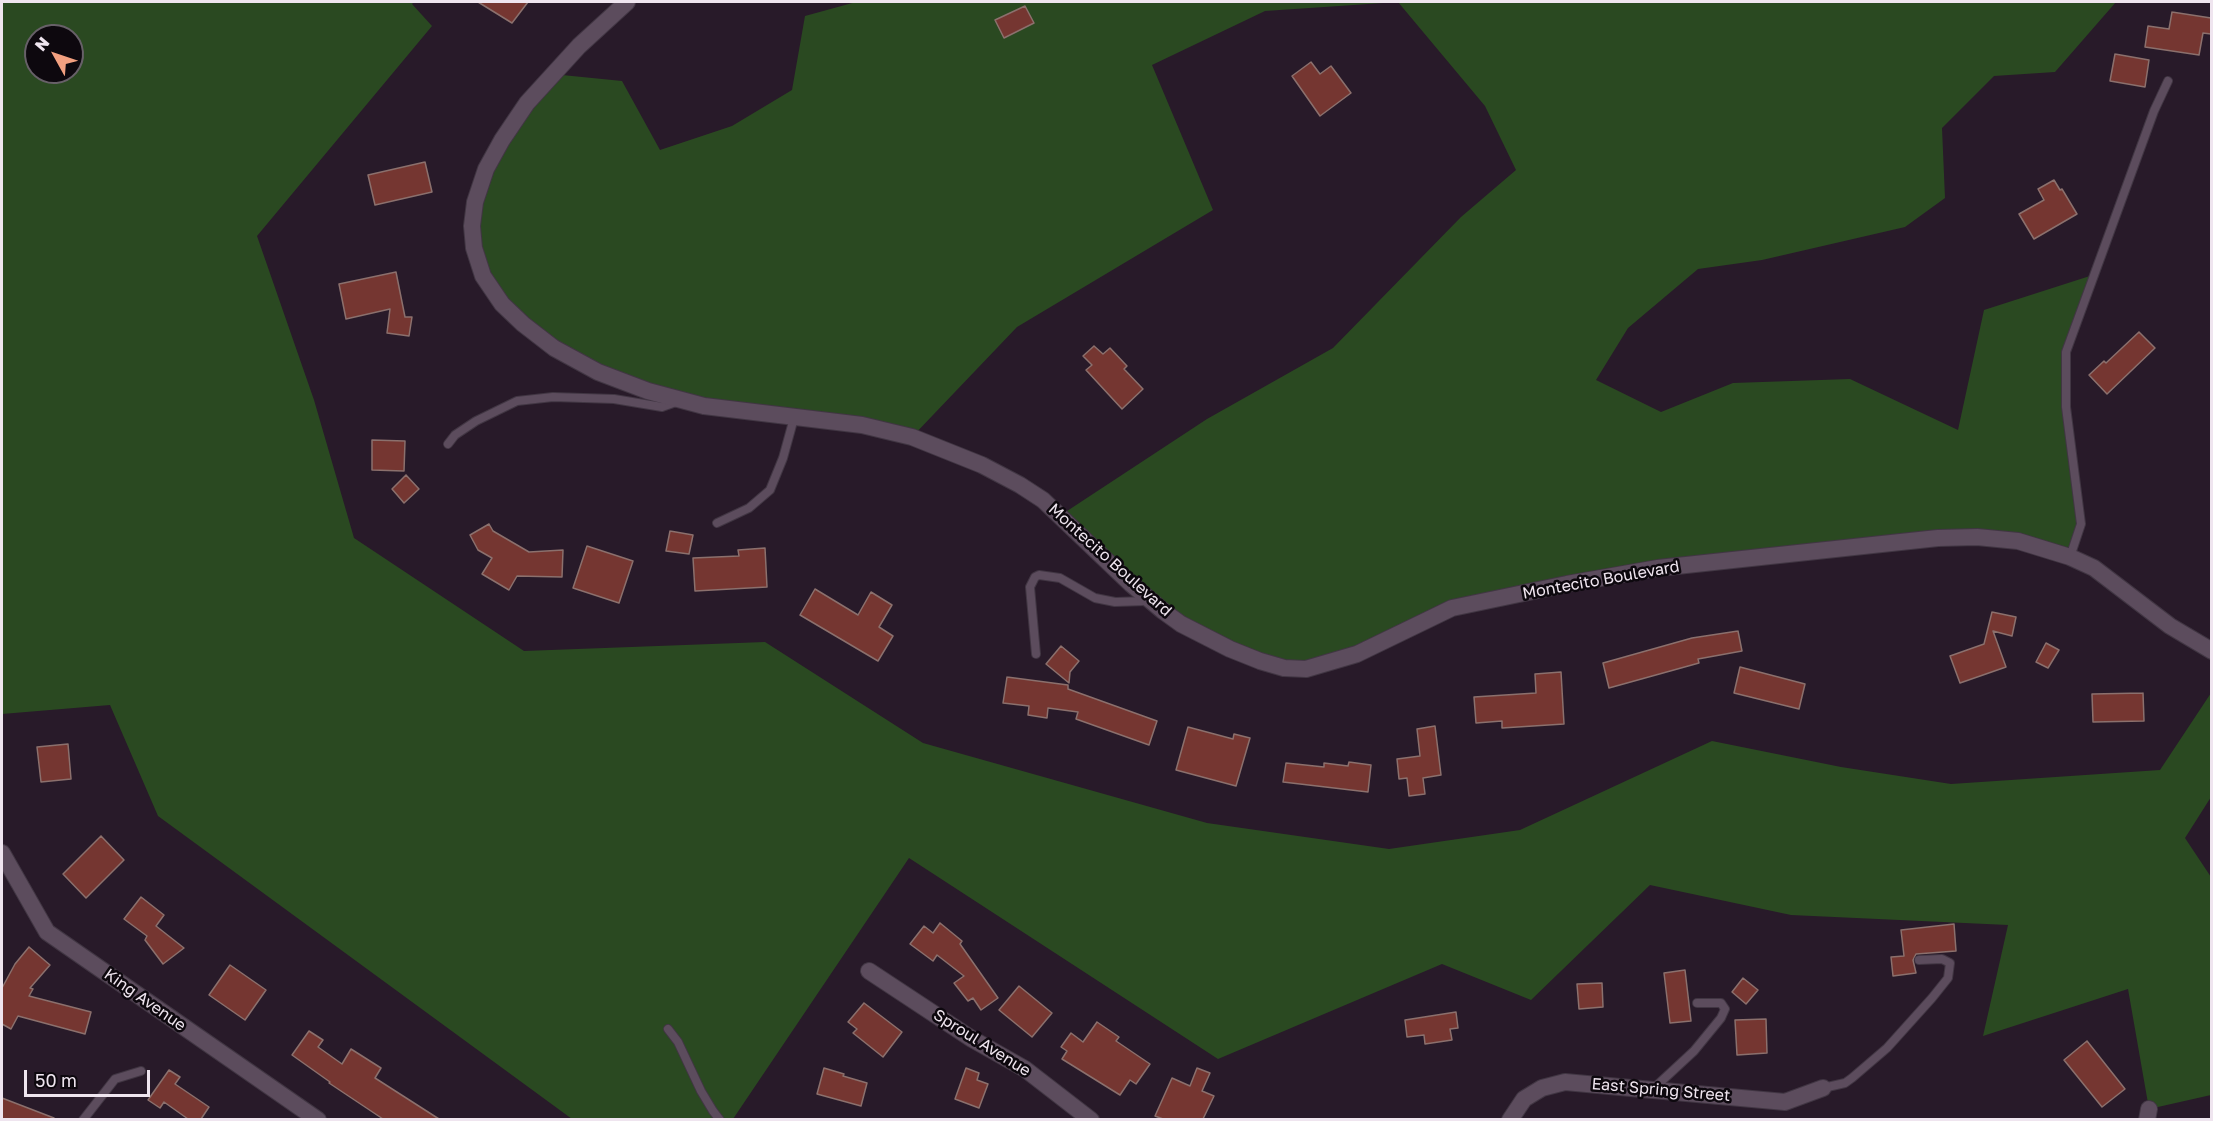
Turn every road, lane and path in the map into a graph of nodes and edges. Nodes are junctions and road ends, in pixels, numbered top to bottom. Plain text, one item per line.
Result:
1 (627, 2) edge
2 (2168, 81) dead end
3 (679, 401) junction
4 (794, 418) junction
5 (448, 444) dead end
6 (717, 523) dead end
7 (2070, 557) junction
8 (1150, 600) junction
9 (2211, 651) edge
10 (1036, 654) dead end
11 (2, 853) edge
12 (1919, 960) dead end
13 (869, 971) dead end
14 (1696, 1004) dead end
15 (668, 1029) dead end
16 (141, 1071) dead end
17 (1823, 1088) joint
18 (1653, 1090) junction
19 (83, 1119) edge
20 (318, 1119) edge
21 (720, 1119) edge
22 (1091, 1119) edge
23 (1510, 1119) edge

1 - 3 street, Montecito Boulevard
2 - 7 lane
3 - 4 street, Montecito Boulevard
3 - 5 lane
4 - 6 lane
4 - 8 street, Montecito Boulevard
7 - 8 street, Montecito Boulevard
7 - 9 street, Montecito Boulevard
8 - 10 lane
11 - 20 street, King Avenue
12 - 17 lane
13 - 22 street, Sproul Avenue
14 - 18 lane
15 - 21 lane
16 - 19 lane
17 - 18 street, East Spring Street
18 - 23 street, East Spring Street

